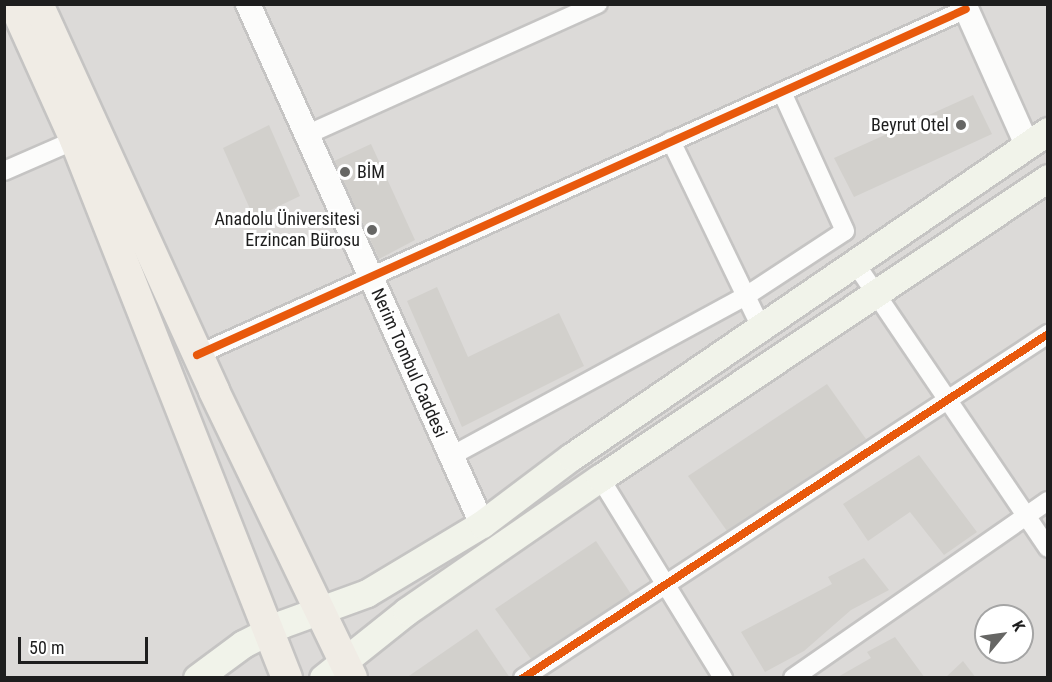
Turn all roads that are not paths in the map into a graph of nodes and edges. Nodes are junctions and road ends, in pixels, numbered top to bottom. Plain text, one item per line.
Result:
1 (14, 4) edge
2 (38, 4) edge
3 (248, 4) edge
4 (598, 4) edge
5 (965, 7) edge
6 (782, 92) junction
7 (306, 135) junction
8 (1037, 138) edge
9 (75, 140) junction
10 (671, 141) junction
11 (4, 171) edge
12 (1047, 178) edge
13 (855, 263) junction
14 (370, 276) junction
15 (875, 294) junction
16 (746, 296) junction
17 (761, 327) junction
18 (1047, 334) edge
19 (197, 355) junction
20 (948, 402) junction
21 (451, 456) junction
22 (600, 478) junction
23 (1047, 501) edge
24 (1026, 516) junction
25 (482, 524) junction
26 (1047, 548) edge
27 (665, 583) junction
28 (322, 610) junction
29 (267, 632) junction
30 (340, 672) edge
31 (197, 678) edge
32 (287, 678) edge
33 (523, 678) edge
34 (723, 678) edge
35 (793, 678) edge

1 - 9 main road
2 - 19 main road
3 - 7 street, Nerim Tombul Caddesi
4 - 7 street
5 - 6 street
5 - 8 street
6 - 10 street
6 - 16 street
7 - 14 street, Nerim Tombul Caddesi
8 - 13 main road
9 - 11 street
9 - 29 main road
10 - 14 street
10 - 16 street
12 - 15 main road
13 - 15 street
13 - 17 main road
14 - 19 street
14 - 21 street, Nerim Tombul Caddesi
15 - 20 street
15 - 22 main road
16 - 17 street
16 - 21 street
17 - 25 main road
18 - 20 street
19 - 28 main road
20 - 24 street
20 - 27 street
21 - 25 street, Nerim Tombul Caddesi
22 - 27 street
22 - 30 main road
23 - 24 street
24 - 26 street
24 - 35 street
25 - 28 main road
27 - 33 street
27 - 34 street
28 - 29 main road
28 - 30 main road
29 - 31 main road
29 - 32 main road

